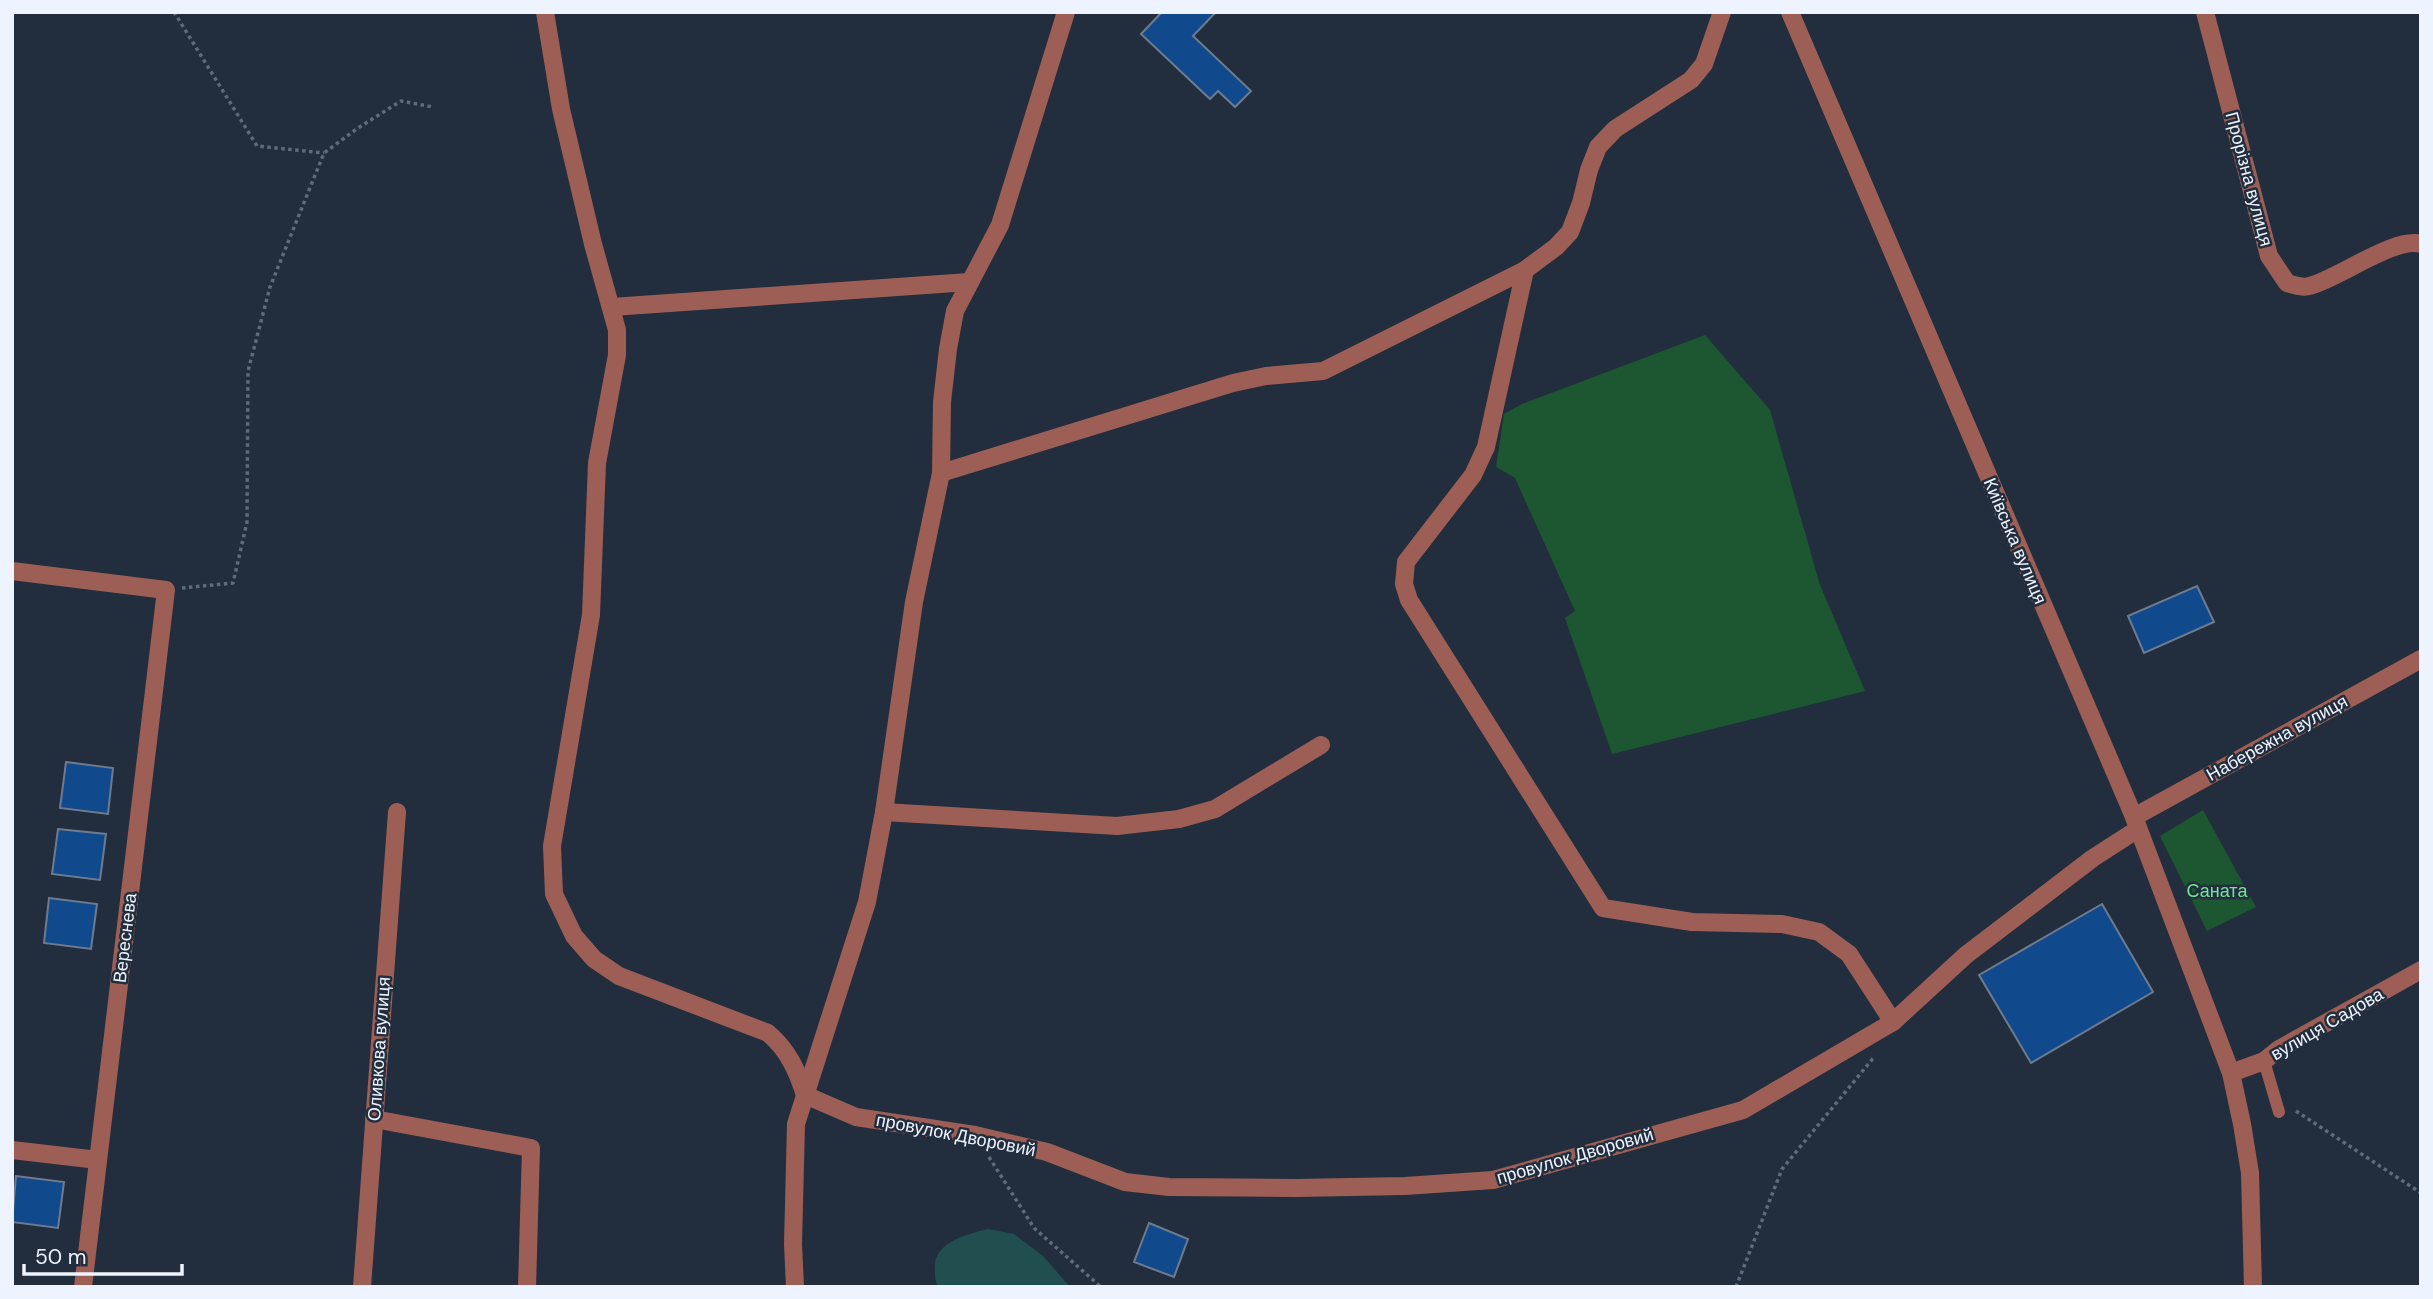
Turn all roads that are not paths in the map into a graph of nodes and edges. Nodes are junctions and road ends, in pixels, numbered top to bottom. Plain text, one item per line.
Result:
1 (545, 12) edge
2 (1066, 12) edge
3 (1722, 12) edge
4 (1790, 12) edge
5 (2205, 12) edge
6 (2421, 244) edge
7 (1525, 270) junction
8 (969, 282) junction
9 (612, 307) junction
10 (941, 473) junction
11 (12, 571) edge
12 (2421, 659) edge
13 (1321, 745) dead end
14 (397, 811) dead end
15 (884, 812) junction
16 (2136, 823) junction
17 (2421, 970) edge
18 (1890, 1024) junction
19 (2264, 1061) junction
20 (2231, 1073) junction
21 (805, 1095) junction
22 (2277, 1106) road end
23 (374, 1119) junction
24 (12, 1150) edge
25 (99, 1160) junction
26 (83, 1287) edge
27 (362, 1287) edge
28 (527, 1287) edge
29 (794, 1287) edge
30 (2253, 1287) edge

1 - 9 street
2 - 8 street
3 - 7 street
4 - 16 street, Київська вулиця
5 - 6 street, Прорізна вулиця
7 - 10 street
7 - 18 street
8 - 9 street
8 - 10 street
9 - 21 street
10 - 15 street
11 - 25 street, Вереснева
12 - 16 street, Набережна вулиця
13 - 15 street
14 - 23 street, Оливкова вулиця
15 - 21 street
16 - 18 street, провулок Дворовий
16 - 20 street, Київська вулиця
17 - 19 street, вулиця Садова
18 - 21 street, провулок Дворовий
19 - 20 street, вулиця Садова
19 - 22 lane
20 - 30 street, Київська вулиця
21 - 29 street
23 - 27 street, Оливкова вулиця
23 - 28 street
24 - 25 street
25 - 26 street, Вереснева

